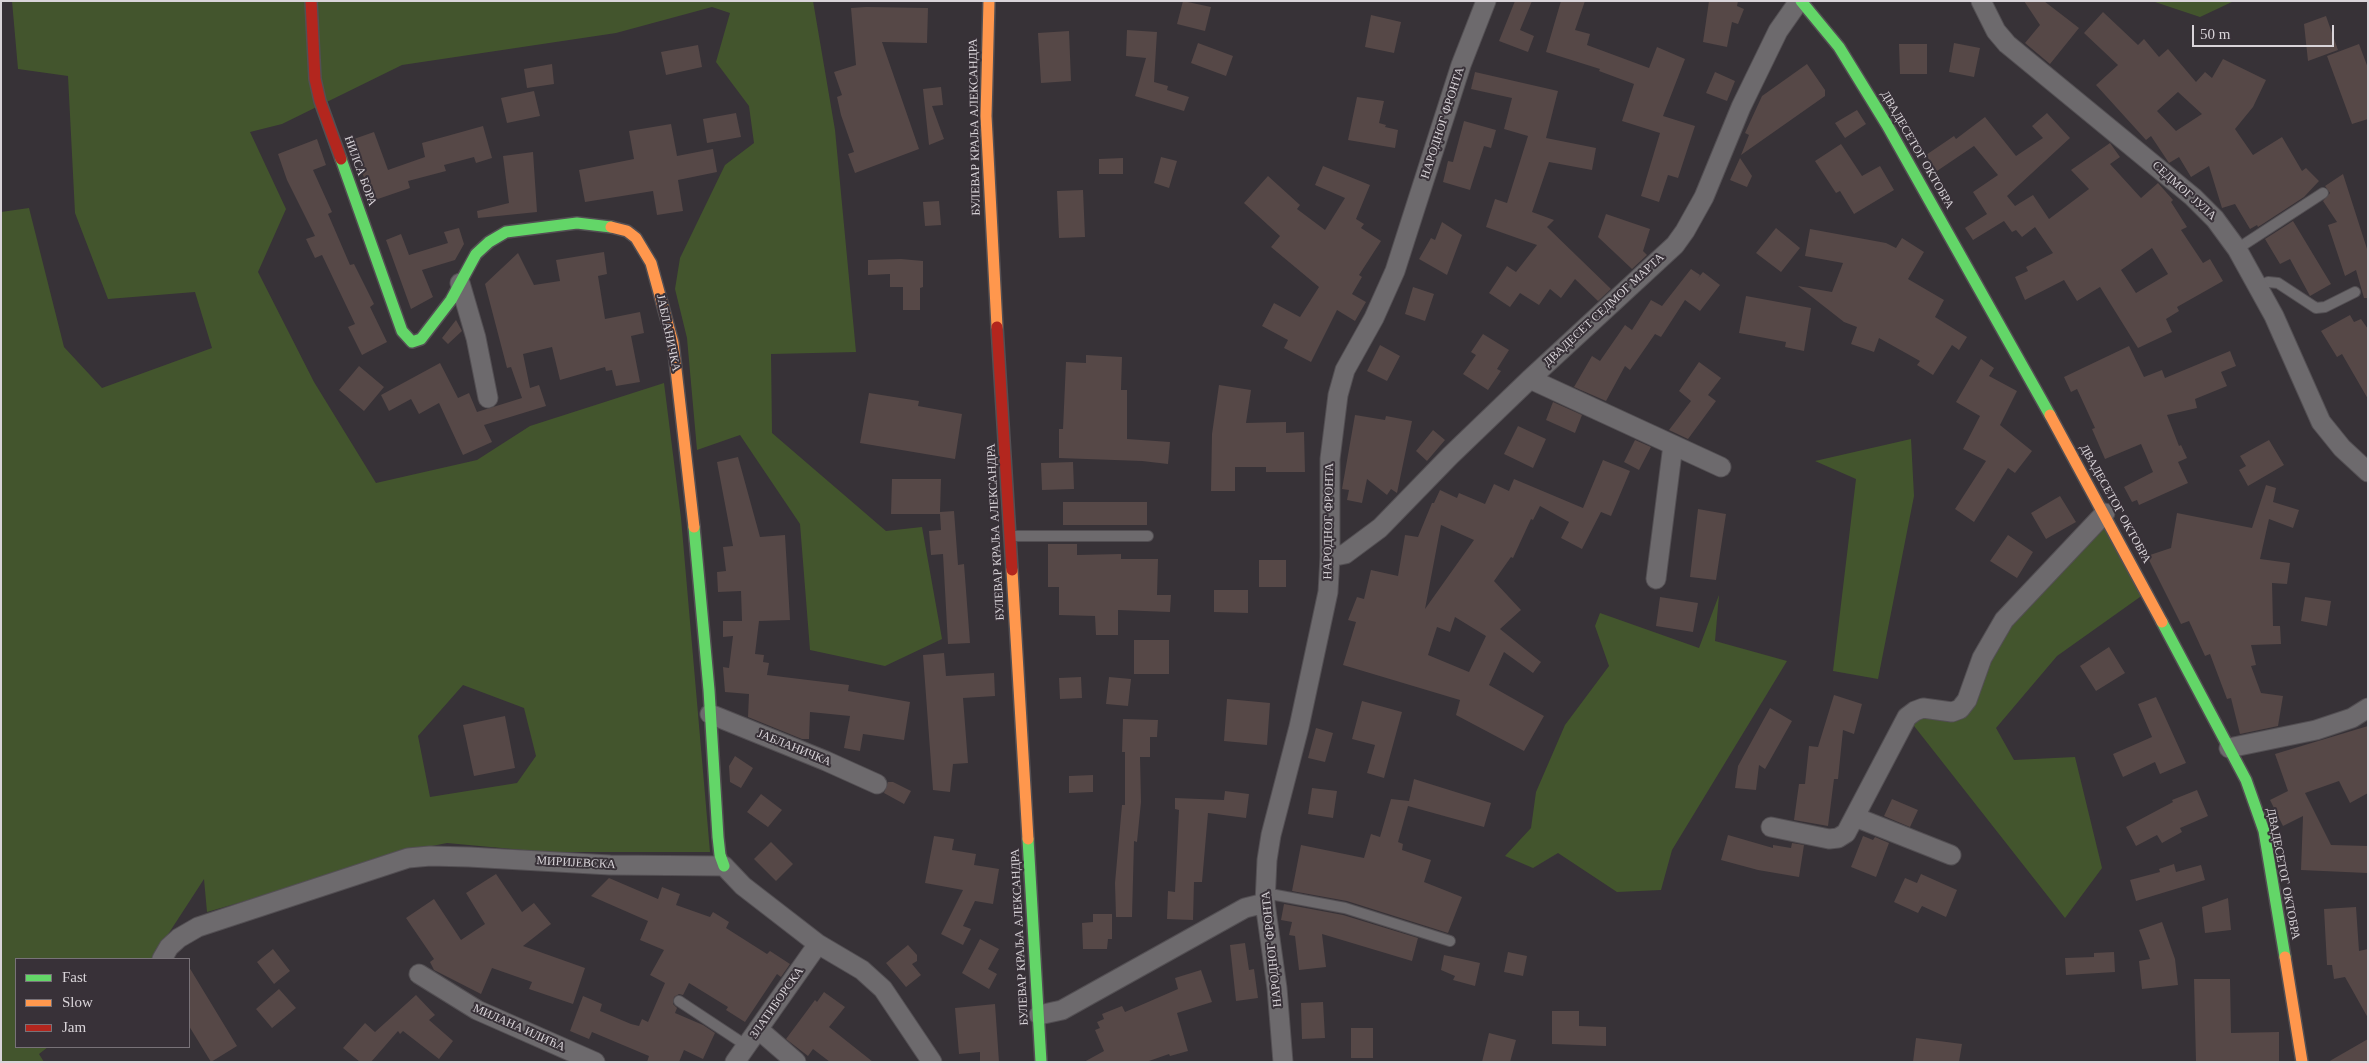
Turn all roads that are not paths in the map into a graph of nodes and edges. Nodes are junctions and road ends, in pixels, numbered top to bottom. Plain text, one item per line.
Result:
1 (311, 1) edge
2 (989, 1) edge
3 (1486, 1) edge
4 (1800, 1) edge
5 (1981, 1) edge
6 (2323, 193) dead end
7 (2238, 249) junction
8 (460, 283) junction
9 (2258, 287) junction
10 (2355, 292) dead end
11 (412, 342) joint
12 (1530, 379) junction
13 (488, 398) dead end
14 (1673, 445) junction
15 (1721, 468) dead end
16 (2368, 472) edge
17 (2105, 513) junction
18 (1010, 536) junction
19 (1148, 536) dead end
20 (1330, 557) junction
21 (1656, 579) dead end
22 (2368, 708) edge
23 (710, 714) junction
24 (2229, 748) junction
25 (877, 784) dead end
26 (1855, 817) junction
27 (1771, 827) dead end
28 (1951, 855) dead end
29 (724, 866) junction
30 (1265, 898) junction
31 (1450, 941) dead end
32 (818, 944) junction
33 (163, 958) edge
34 (419, 974) dead end
35 (679, 1000) dead end
36 (1038, 1015) junction
37 (758, 1029) junction
38 (746, 1046) junction
39 (595, 1062) edge
40 (735, 1062) edge
41 (796, 1062) edge
42 (932, 1062) edge
43 (1041, 1062) edge
44 (1283, 1062) edge
45 (2302, 1062) edge

1 - 11 street, НИЛСА БОРА
2 - 18 street, БУЛЕВАР КРАЉА АЛЕКСАНДРА
3 - 20 street, НАРОДНОГ ФРОНТА
4 - 12 street, ДВАДЕСЕТ СЕДМОГ МАРТА
4 - 17 street, ДВАДЕСЕТОГ ОКТОБРА
5 - 7 street, СЕДМОГ ЈУЛА
6 - 7 lane
7 - 9 street, СЕДМОГ ЈУЛА
8 - 11 street, ЈАБЛАНИЧКА
8 - 13 street
8 - 23 street, ЈАБЛАНИЧКА
9 - 10 lane
9 - 16 street, СЕДМОГ ЈУЛА
12 - 14 street
12 - 20 street, ДВАДЕСЕТ СЕДМОГ МАРТА
14 - 15 street
14 - 21 street
17 - 24 street, ДВАДЕСЕТОГ ОКТОБРА
17 - 26 street
18 - 19 lane
18 - 36 street, БУЛЕВАР КРАЉА АЛЕКСАНДРА
20 - 30 street, НАРОДНОГ ФРОНТА
22 - 24 street
23 - 25 street, ЈАБЛАНИЧКА
23 - 29 street, ЈАБЛАНИЧКА
24 - 45 street, ДВАДЕСЕТОГ ОКТОБРА
26 - 27 street
26 - 28 street
29 - 32 street
29 - 33 street, МИРИЈЕВСКА
30 - 31 lane
30 - 36 street
30 - 44 street, НАРОДНОГ ФРОНТА
32 - 37 street, ЗЛАТИБОРСКА
32 - 42 street
34 - 39 street, МИЛАНА ИЛИЋА
35 - 38 lane
36 - 43 street, БУЛЕВАР КРАЉА АЛЕКСАНДРА
37 - 38 street, ЗЛАТИБОРСКА
37 - 41 street
38 - 40 street, ЗЛАТИБОРСКА

